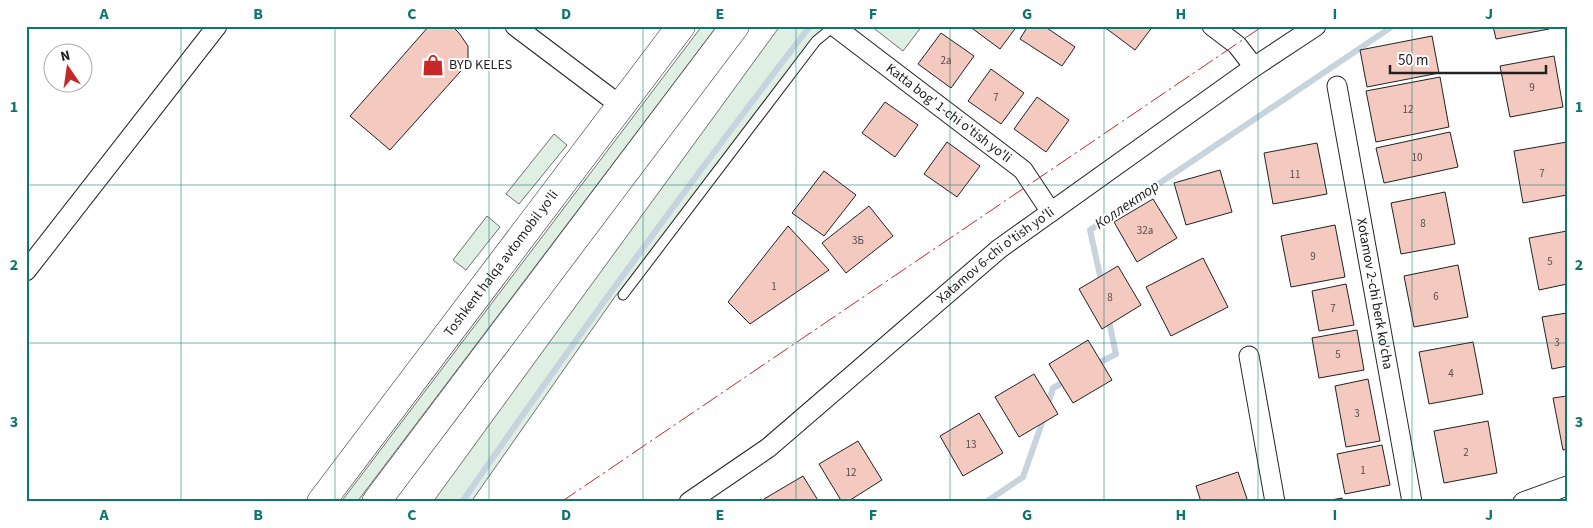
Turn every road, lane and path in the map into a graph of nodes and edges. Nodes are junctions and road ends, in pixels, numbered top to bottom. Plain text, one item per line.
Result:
1 (217, 26) edge
2 (515, 26) edge
3 (681, 26) edge
4 (736, 26) edge
5 (1212, 26) edge
6 (1316, 26) edge
7 (833, 27) edge
8 (1254, 67) junction
9 (1337, 86) dead end
10 (621, 106) junction
11 (1051, 212) junction
12 (26, 271) edge
13 (623, 295) dead end
14 (1249, 356) dead end
15 (1567, 486) edge
16 (321, 502) edge
17 (376, 502) edge
18 (688, 502) edge
19 (1275, 502) edge
20 (1412, 502) edge
21 (1523, 502) edge

1 - 12 street
2 - 10 street
3 - 10 highway, Toshkent halqa avtomobil yo'li
4 - 17 highway
5 - 8 street
6 - 8 street, Xatamov 6-chi o'tish yo'li
7 - 11 street, Katta bog' 1-chi o'tish yo'li
7 - 13 lane
8 - 11 street, Xatamov 6-chi o'tish yo'li
9 - 20 street, Xotamov 2-chi berk ko'cha
10 - 16 highway, Toshkent halqa avtomobil yo'li
11 - 18 street, Xatamov 6-chi o'tish yo'li
14 - 19 street
15 - 21 street

